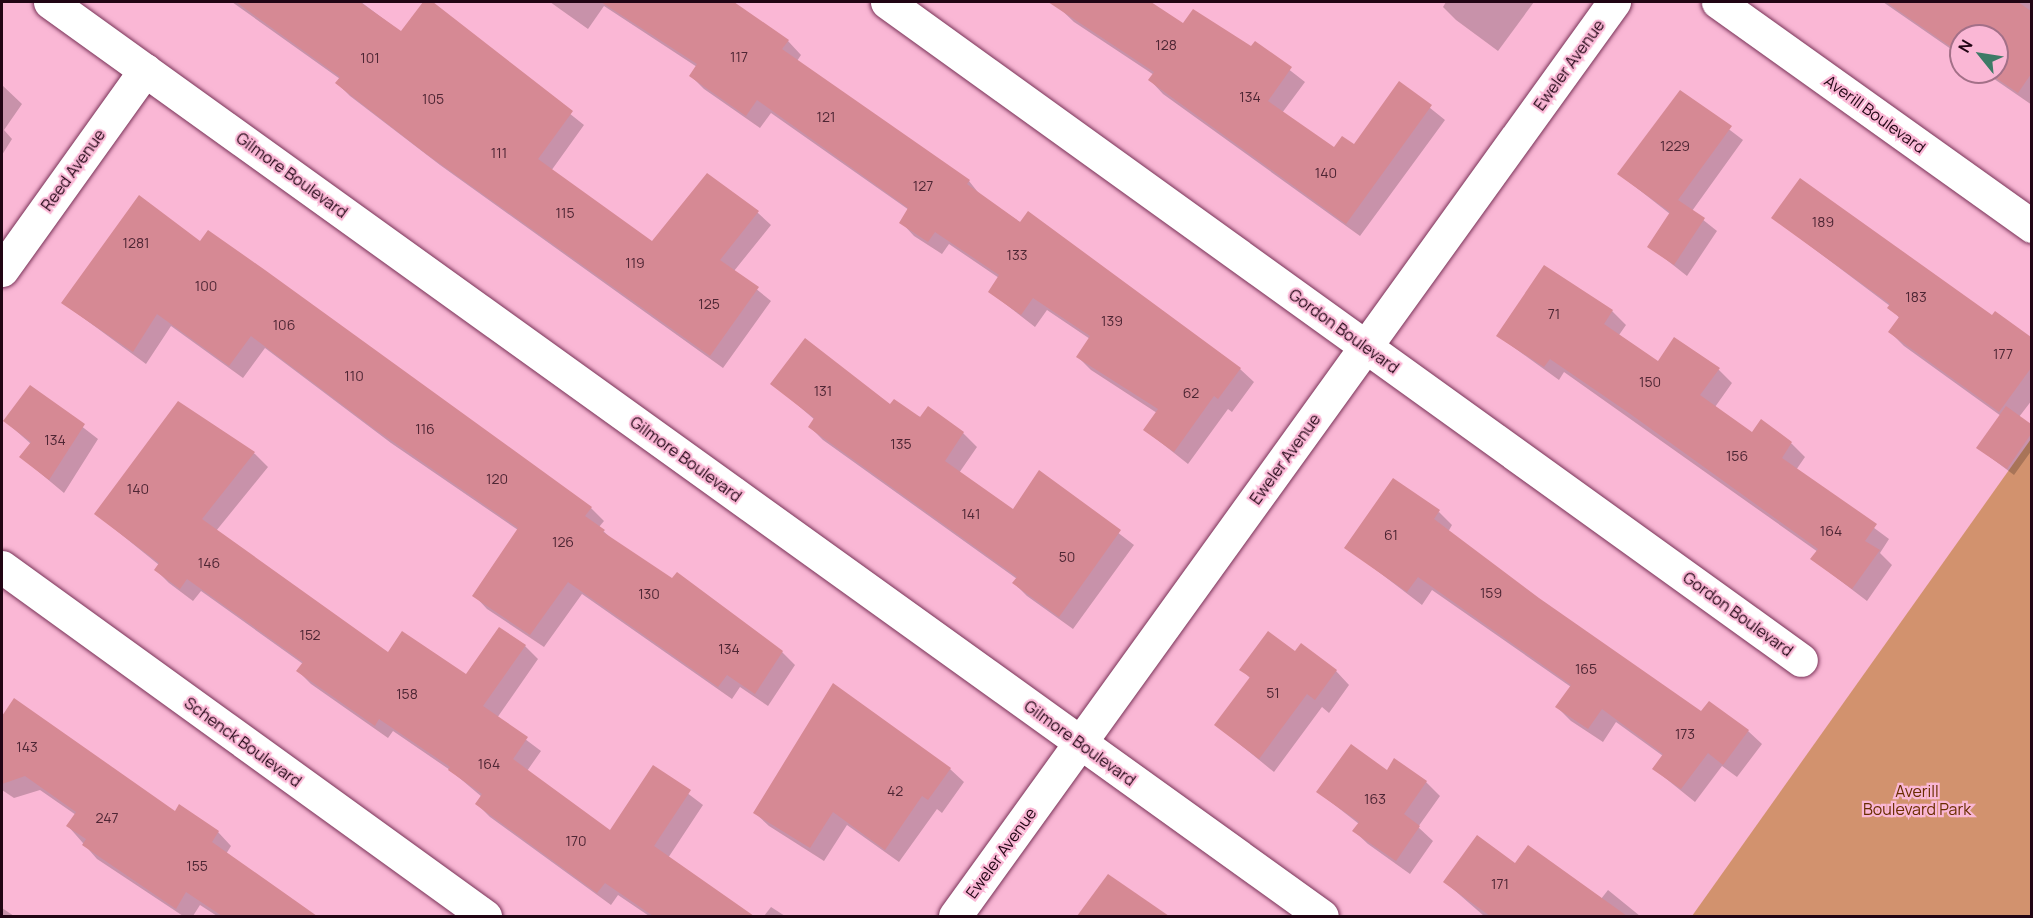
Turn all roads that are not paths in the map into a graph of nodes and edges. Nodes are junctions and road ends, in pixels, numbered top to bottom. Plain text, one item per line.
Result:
1 (50, 2) edge
2 (887, 2) edge
3 (1614, 2) edge
4 (1718, 2) edge
5 (145, 70) junction
6 (2031, 226) edge
7 (2, 270) edge
8 (1366, 347) junction
9 (2, 567) edge
10 (1801, 660) dead end
11 (1080, 744) junction
12 (485, 916) edge
13 (955, 916) edge
14 (1322, 916) edge

1 - 5 street, Gilmore Boulevard
2 - 8 street, Gordon Boulevard
3 - 8 street, Eweler Avenue
4 - 6 street, Averill Boulevard
5 - 7 street, Reed Avenue
5 - 11 street, Gilmore Boulevard
8 - 10 street, Gordon Boulevard
8 - 11 street, Eweler Avenue
9 - 12 street, Schenck Boulevard
11 - 13 street, Eweler Avenue
11 - 14 street, Gilmore Boulevard

